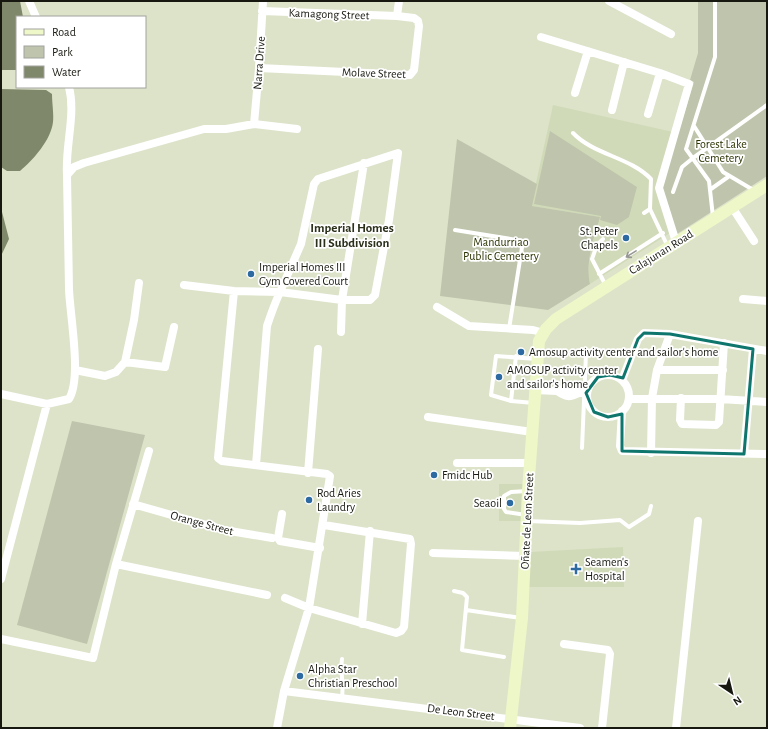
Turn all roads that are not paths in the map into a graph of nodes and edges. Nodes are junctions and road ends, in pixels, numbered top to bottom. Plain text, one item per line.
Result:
1 (30, 1) edge
2 (263, 1) edge
3 (399, 1) edge
4 (609, 1) edge
5 (715, 1) edge
6 (262, 11) junction
7 (36, 16) edge
8 (397, 16) junction
9 (671, 34) dead end
10 (542, 37) dead end
11 (588, 51) junction
12 (624, 62) junction
13 (259, 68) junction
14 (660, 73) junction
15 (69, 88) edge
16 (575, 93) dead end
17 (767, 105) edge
18 (612, 110) dead end
19 (648, 114) dead end
20 (254, 124) junction
21 (694, 126) junction
22 (297, 129) dead end
23 (573, 133) dead end
24 (708, 147) junction
25 (693, 158) junction
26 (364, 163) junction
27 (67, 175) junction
28 (728, 177) junction
29 (767, 185) edge
30 (711, 189) junction
31 (756, 191) junction
32 (672, 192) dead end
33 (732, 207) junction
34 (650, 209) junction
35 (644, 213) dead end
36 (713, 220) junction
37 (455, 230) dead end
38 (663, 233) junction
39 (603, 240) dead end
40 (754, 241) dead end
41 (672, 245) junction
42 (599, 274) junction
43 (139, 283) dead end
44 (184, 285) dead end
45 (606, 287) junction
46 (234, 291) junction
47 (280, 292) junction
48 (743, 299) dead end
49 (342, 300) junction
50 (767, 301) edge
51 (437, 307) dead end
52 (556, 319) joint
53 (174, 327) dead end
54 (509, 329) junction
55 (341, 332) dead end
56 (544, 333) junction
57 (670, 334) junction
58 (724, 343) junction
59 (318, 349) dead end
60 (753, 349) junction
61 (767, 351) edge
62 (586, 353) dead end
63 (516, 356) junction
64 (537, 359) junction
65 (125, 362) junction
66 (75, 370) junction
67 (657, 370) junction
68 (722, 370) junction
69 (622, 380) junction
70 (535, 390) junction
71 (583, 393) junction
72 (1, 394) edge
73 (652, 398) junction
74 (681, 398) junction
75 (720, 398) junction
76 (629, 399) junction
77 (511, 401) junction
78 (747, 401) junction
79 (534, 402) junction
80 (767, 402) edge
81 (46, 404) junction
82 (622, 411) junction
83 (428, 418) dead end
84 (532, 432) junction
85 (582, 448) dead end
86 (149, 451) dead end
87 (651, 453) junction
88 (744, 454) junction
89 (767, 454) edge
90 (457, 463) dead end
91 (530, 463) junction
92 (256, 465) junction
93 (308, 473) junction
94 (528, 491) junction
95 (133, 504) junction
96 (651, 506) dead end
97 (282, 514) dead end
98 (527, 518) junction
99 (698, 521) dead end
100 (324, 525) junction
101 (370, 531) junction
102 (272, 538) dead end
103 (320, 548) junction
104 (433, 553) dead end
105 (526, 556) junction
106 (116, 564) junction
107 (1, 579) edge
108 (454, 591) dead end
109 (267, 595) dead end
110 (285, 598) dead end
111 (309, 608) junction
112 (466, 610) junction
113 (522, 618) junction
114 (362, 624) junction
115 (1, 639) edge
116 (564, 644) dead end
117 (504, 657) dead end
118 (342, 659) dead end
119 (284, 691) junction
120 (342, 697) junction
121 (511, 723) edge
122 (277, 728) edge
123 (580, 728) edge
124 (602, 728) edge
125 (676, 728) edge

1 - 7 street
2 - 6 street, Narra Drive
3 - 8 street
4 - 9 street
5 - 21 lane
6 - 8 street, Kamagong Street
6 - 13 street, Narra Drive
8 - 13 street, Molave Street
10 - 11 street
11 - 12 street
11 - 16 street
12 - 14 street
12 - 18 street
13 - 20 street, Narra Drive
14 - 19 street
14 - 41 street
15 - 27 street
17 - 24 lane
20 - 22 street
20 - 27 street
21 - 24 lane
21 - 25 lane
23 - 34 lane
24 - 25 lane
24 - 28 lane
25 - 30 lane
25 - 32 lane
26 - 47 street
26 - 49 street
26 - 49 street
27 - 66 street
28 - 30 lane
28 - 31 lane
29 - 31 main road, Calajunan Road
30 - 36 lane
31 - 33 main road, Calajunan Road
33 - 36 main road, Calajunan Road
33 - 40 street
34 - 35 lane
34 - 38 lane
36 - 41 main road, Calajunan Road
37 - 54 lane
38 - 41 lane
38 -> 42 lane
39 - 42 lane
41 - 45 main road, Calajunan Road
42 - 45 lane
43 - 65 street
44 - 46 street
45 - 52 main road, Calajunan Road
46 - 47 street
46 - 92 street
47 - 49 street
47 - 92 street
48 - 50 street
49 - 55 street
51 - 54 street
52 - 56 main road, Oñate de Leon Street
53 - 65 street
54 - 56 street
56 - 64 main road, Oñate de Leon Street
57 - 58 street
57 - 67 street
57 - 69 street
58 - 60 street
58 - 68 street
59 - 93 street
60 - 61 street
60 - 78 street
62 - 71 lane
63 - 64 lane
63 - 77 lane
63 - 77 lane
64 - 70 main road, Oñate de Leon Street
65 - 66 street
66 - 81 street
67 - 68 street
67 - 73 street
68 - 75 street
69 - 71 street
69 - 76 street
70 - 71 street
70 - 79 main road, Oñate de Leon Street
71 - 82 street
71 - 85 lane
72 - 81 street
73 - 74 street
73 - 76 street
73 - 87 street
74 - 75 street
74 - 75 street
75 - 78 street
76 - 82 street
77 - 79 lane
78 - 80 street
78 - 88 street
79 - 84 main road, Oñate de Leon Street
81 - 107 street
82 - 87 street
83 - 84 street
84 - 91 main road, Oñate de Leon Street
86 - 95 street
87 - 88 street
88 - 89 street
90 - 91 street
91 - 94 main road, Oñate de Leon Street
92 - 93 street
93 - 100 street
94 - 98 main road, Oñate de Leon Street
94 - 98 lane
95 - 102 street, Orange Street
95 - 106 street
96 - 98 lane
97 - 103 street
98 - 105 main road, Oñate de Leon Street
99 - 125 street
100 - 101 street
100 - 103 street
101 - 114 street
101 - 114 street
103 - 111 street
104 - 105 street
105 - 113 main road, Oñate de Leon Street
106 - 109 street
106 - 115 street
108 - 112 lane
110 - 111 street
111 - 114 street
111 - 119 street
112 - 113 lane
112 - 117 lane
113 - 121 main road, Oñate de Leon Street
116 - 124 street
118 - 120 lane
119 - 120 street, De Leon Street
119 - 122 street
120 - 121 street, De Leon Street
121 - 123 street, De Leon Street

